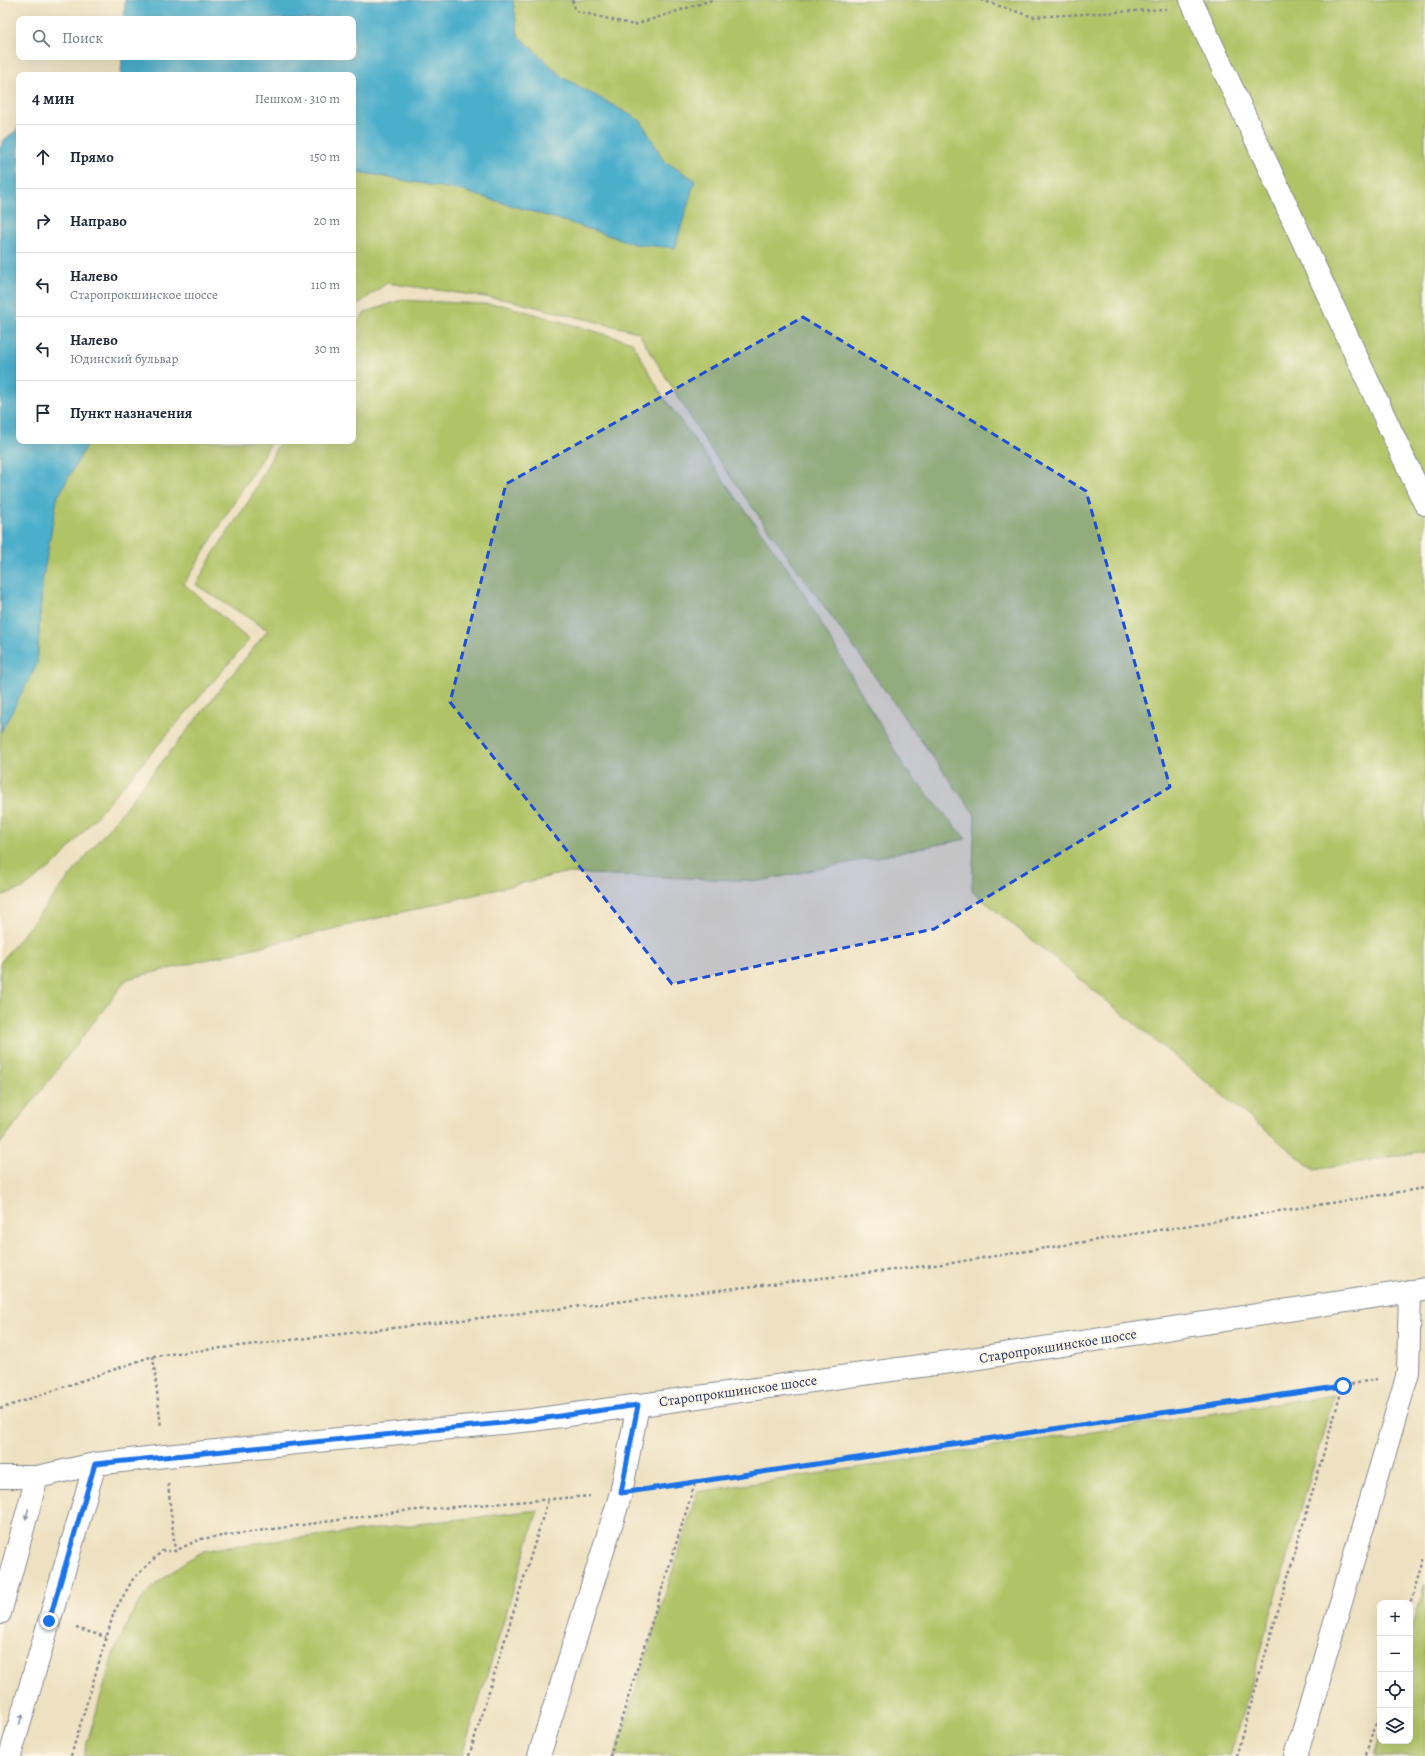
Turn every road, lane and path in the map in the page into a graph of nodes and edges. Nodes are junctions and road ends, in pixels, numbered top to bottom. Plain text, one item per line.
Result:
1 (572, 0) edge
2 (712, 0) edge
3 (981, 0) edge
4 (1192, 4) edge
5 (1425, 504) edge
6 (1425, 1188) edge
7 (1418, 1290) edge
8 (1408, 1373) junction
9 (1343, 1386) junction
10 (638, 1405) junction
11 (0, 1409) edge
12 (95, 1464) junction
13 (0, 1477) edge
14 (37, 1477) junction
15 (695, 1483) junction
16 (621, 1493) junction
17 (548, 1500) junction
18 (1425, 1557) edge
19 (1412, 1600) edge
20 (0, 1613) edge
21 (1377, 1721) edge
22 (10, 1756) edge
23 (71, 1756) edge
24 (469, 1756) edge
25 (539, 1756) edge
26 (610, 1756) edge
27 (1236, 1756) edge
28 (1296, 1756) edge
29 (1367, 1756) edge

1 - 2 path
3 - 4 path
4 - 5 street
6 - 11 path
7 - 8 street
7 - 10 street, Старопрокшинское шоссе
8 - 9 path
8 - 28 street
9 - 15 path
9 - 27 path
10 - 12 street, Старопрокшинское шоссе
10 - 16 street
12 - 14 street, Старопрокшинское шоссе
22 -> 12 street
13 - 14 street, Старопрокшинское шоссе
14 -> 20 street
15 - 16 path
15 - 26 path
16 - 17 path
16 - 25 street
17 - 23 path
17 - 24 path
18 - 19 path
21 - 29 path

